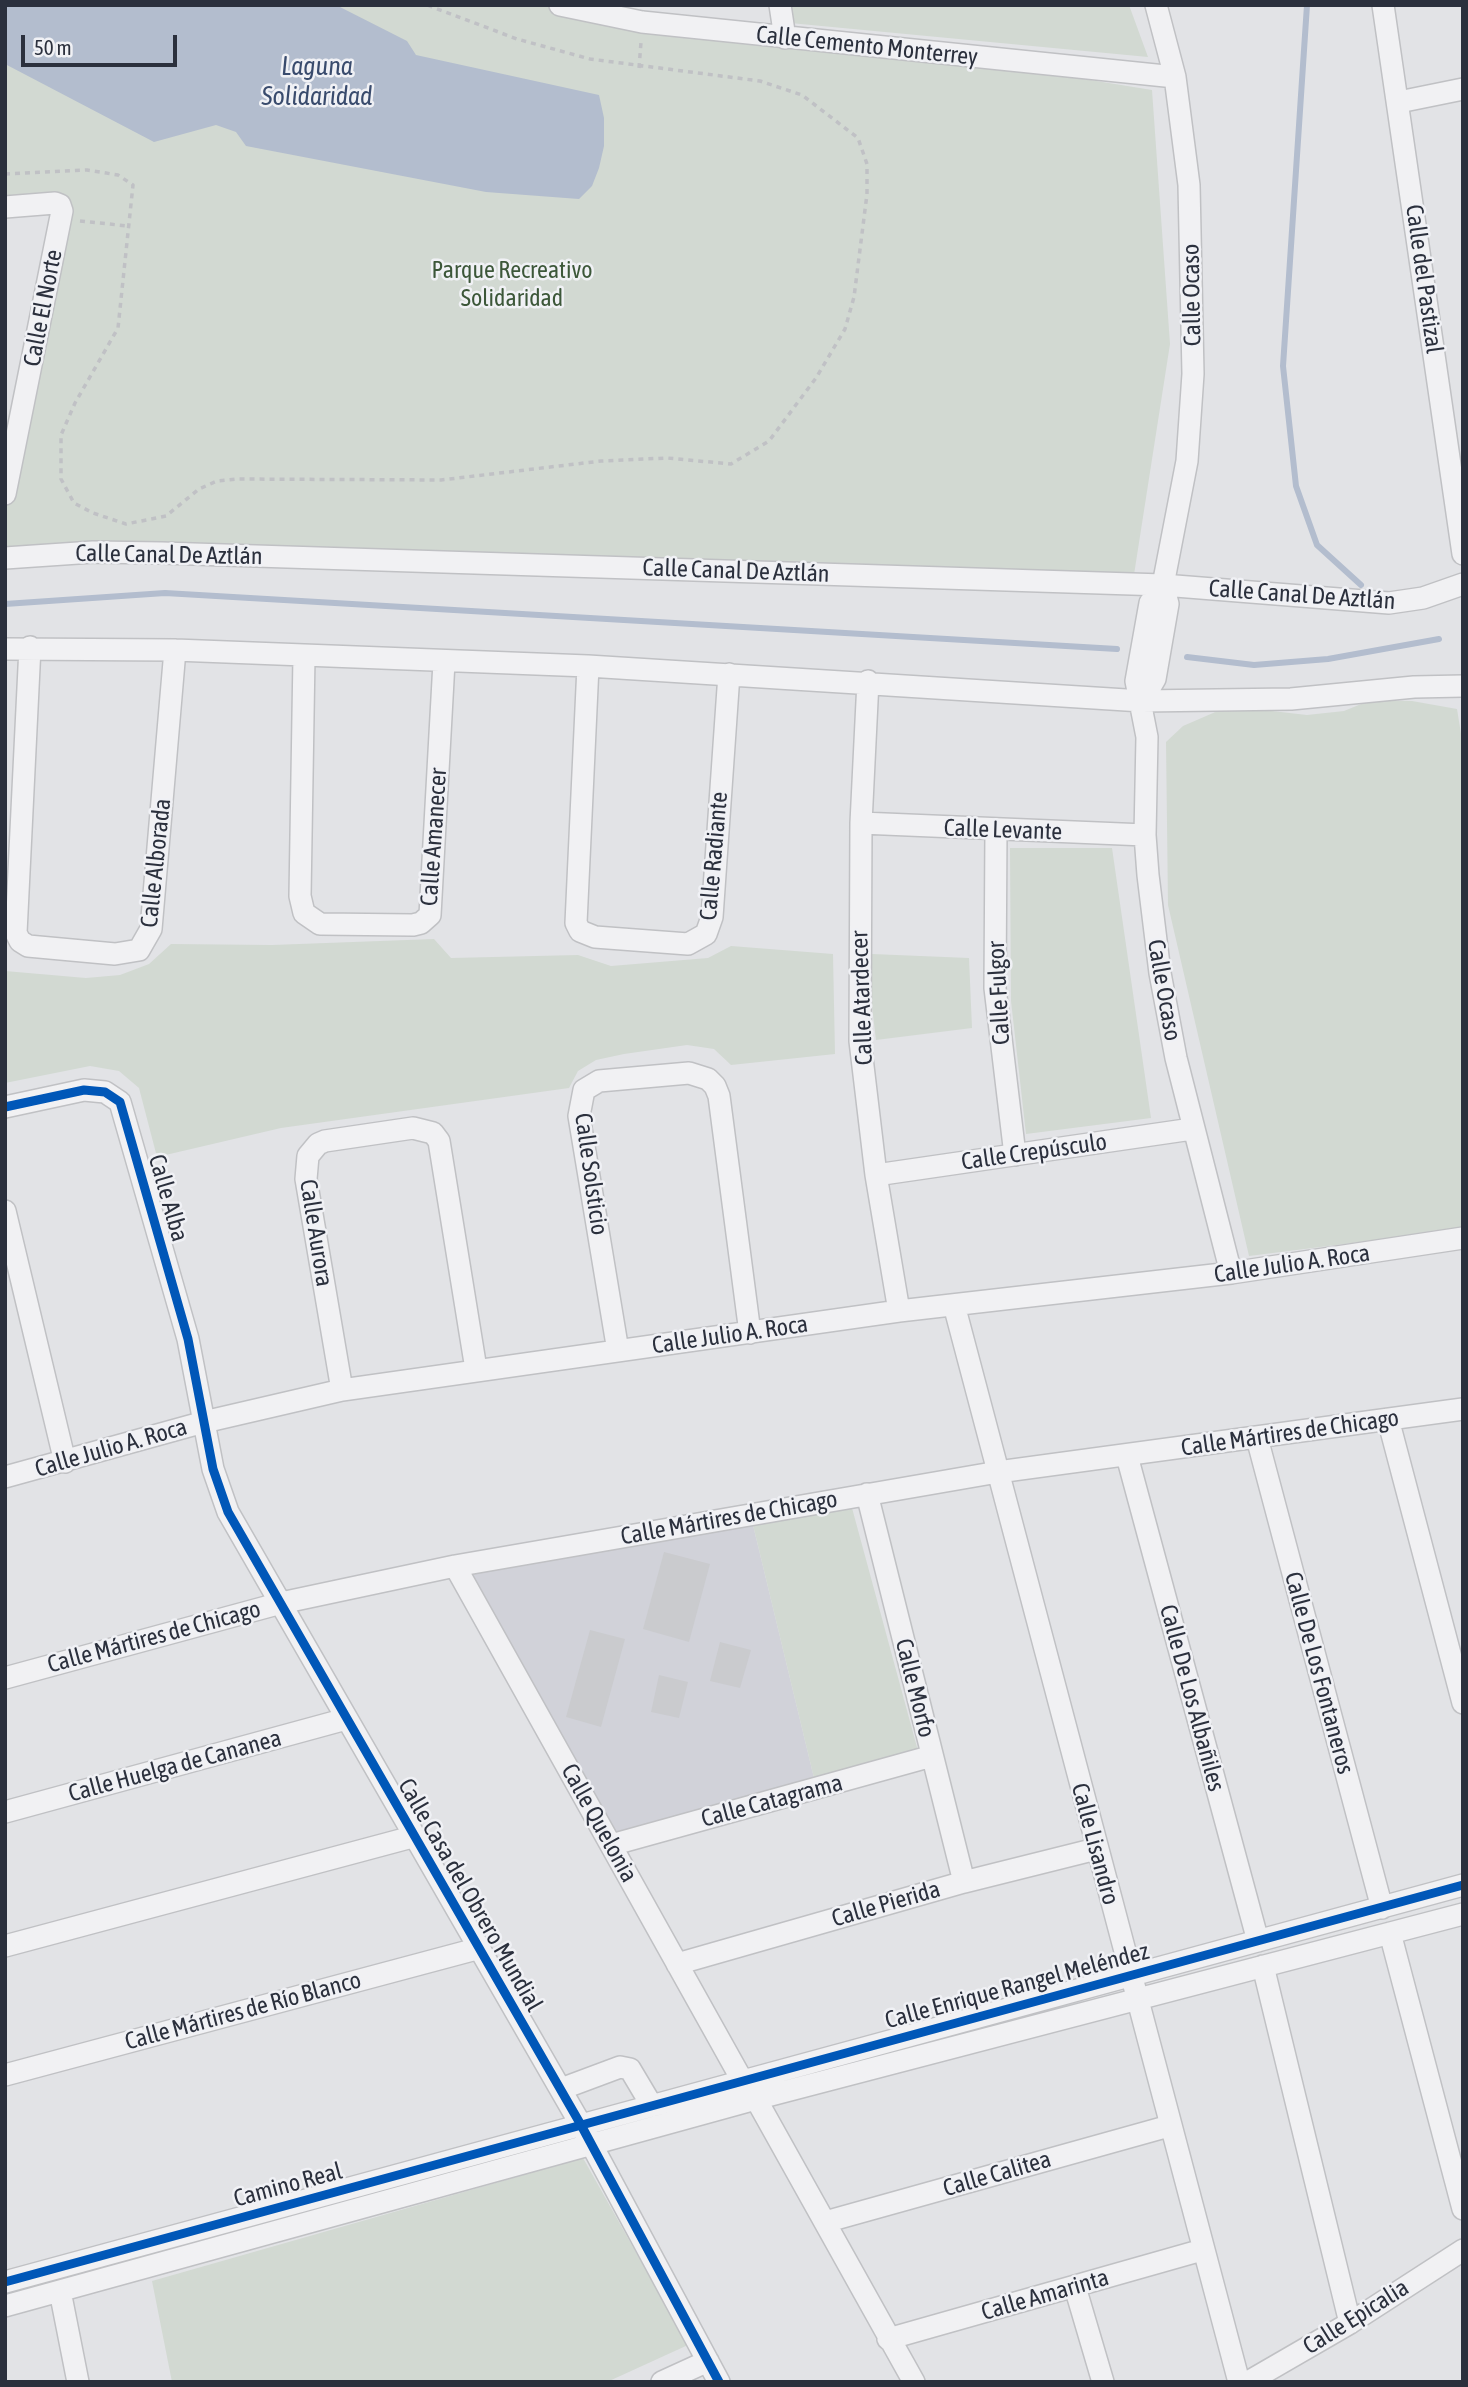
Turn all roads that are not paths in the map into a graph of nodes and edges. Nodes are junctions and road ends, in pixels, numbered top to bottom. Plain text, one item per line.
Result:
1 (560, 5) edge
2 (780, 5) edge
3 (1156, 5) edge
4 (1383, 5) edge
5 (641, 14) edge
6 (785, 38) junction
7 (1175, 77) junction
8 (1463, 89) edge
9 (1399, 102) junction
10 (5, 207) edge
11 (5, 494) edge
12 (1463, 554) edge
13 (5, 558) edge
14 (1463, 584) edge
15 (1163, 585) junction
16 (30, 647) junction
17 (5, 649) edge
18 (175, 650) junction
19 (304, 656) junction
20 (444, 662) junction
21 (588, 666) junction
22 (729, 674) junction
23 (868, 681) junction
24 (1463, 686) edge
25 (1142, 701) junction
26 (861, 823) junction
27 (996, 830) junction
28 (1144, 835) junction
29 (5, 1107) edge
30 (1192, 1129) junction
31 (1016, 1155) junction
32 (876, 1175) junction
33 (5, 1211) edge
34 (1463, 1238) edge
35 (1231, 1273) junction
36 (954, 1305) junction
37 (900, 1311) junction
38 (750, 1333) junction
39 (618, 1350) junction
40 (476, 1369) junction
41 (342, 1390) junction
42 (1463, 1409) edge
43 (1388, 1419) junction
44 (204, 1422) junction
45 (1257, 1438) junction
46 (1127, 1455) junction
47 (65, 1462) junction
48 (998, 1472) junction
49 (5, 1477) edge
50 (867, 1494) junction
51 (455, 1566) junction
52 (281, 1603) junction
53 (5, 1678) edge
54 (1463, 1703) edge
55 (346, 1719) junction
56 (932, 1756) junction
57 (5, 1812) edge
58 (412, 1837) junction
59 (611, 1845) junction
60 (1096, 1849) junction
61 (964, 1882) junction
62 (1463, 1885) edge
63 (1382, 1908) junction
64 (1463, 1914) edge
65 (1390, 1933) junction
66 (1258, 1941) junction
67 (5, 1947) edge
68 (480, 1948) junction
69 (677, 1964) junction
70 (1263, 1966) junction
71 (1130, 1976) junction
72 (1136, 2000) junction
73 (5, 2075) edge
74 (742, 2080) junction
75 (561, 2089) junction
76 (756, 2099) junction
77 (652, 2106) junction
78 (581, 2125) junction
79 (1169, 2126) junction
80 (591, 2144) junction
81 (1463, 2209) edge
82 (825, 2222) junction
83 (1202, 2250) junction
84 (1463, 2250) edge
85 (5, 2282) edge
86 (1074, 2287) junction
87 (60, 2291) junction
88 (5, 2306) edge
89 (1350, 2323) junction
90 (888, 2339) junction
91 (708, 2361) junction
92 (78, 2382) edge
93 (662, 2382) edge
94 (719, 2382) edge
95 (914, 2382) edge
96 (1103, 2382) edge
97 (1239, 2382) edge
98 (1248, 2382) edge

1 - 5 street, Calle Cemento Monterrey
2 - 6 street
3 - 7 street, Calle Ocaso
4 - 9 street, Calle del Pastizal
5 - 6 street, Calle Cemento Monterrey
6 - 7 street, Calle Cemento Monterrey
7 - 15 street, Calle Ocaso
8 - 9 street
9 - 12 street, Calle del Pastizal
10 - 11 street, Calle El Norte
13 - 15 street, Calle Canal De Aztlán
14 - 15 street, Calle Canal De Aztlán
15 - 25 street, Calle Ocaso
16 - 17 street
16 - 18 street
16 - 18 street, Calle Alborada
18 - 19 street
19 - 20 street
19 - 20 street, Calle Amanecer
20 - 21 street
21 - 22 street
21 - 22 street, Calle Radiante
22 - 23 street
23 - 25 street
23 - 26 street, Calle Atardecer
24 - 25 street
25 - 28 street, Calle Ocaso
26 - 27 street, Calle Levante
26 - 32 street, Calle Atardecer
27 - 28 street, Calle Levante
27 - 31 street, Calle Fulgor
28 - 30 street, Calle Ocaso
29 - 44 street, Calle Alba
30 - 31 street, Calle Crepúsculo
30 - 35 street, Calle Ocaso
31 - 32 street, Calle Crepúsculo
32 - 37 street, Calle Atardecer
33 - 47 street
34 - 35 street, Calle Julio A. Roca
35 - 36 street, Calle Julio A. Roca
36 - 37 street, Calle Julio A. Roca
36 - 48 street, Calle Lisandro
37 - 38 street, Calle Julio A. Roca
38 - 39 street, Calle Julio A. Roca
38 - 39 street, Calle Solsticio
39 - 40 street, Calle Julio A. Roca
40 - 41 street, Calle Julio A. Roca
40 - 41 street, Calle Aurora
41 - 44 street, Calle Julio A. Roca
42 - 43 street, Calle Mártires de Chicago
43 - 45 street, Calle Mártires de Chicago
43 - 54 street
44 - 47 street, Calle Julio A. Roca
44 - 52 street, Calle Casa del Obrero Mundial
45 - 46 street, Calle Mártires de Chicago
45 - 63 street, Calle De Los Fontaneros
46 - 48 street, Calle Mártires de Chicago
46 - 66 street, Calle De Los Albañiles
47 - 49 street, Calle Julio A. Roca
48 - 50 street, Calle Mártires de Chicago
48 - 60 street, Calle Lisandro
50 - 51 street, Calle Mártires de Chicago
50 - 56 street, Calle Morfo
51 - 52 street, Calle Mártires de Chicago
51 - 59 street, Calle Quelonia
52 - 53 street, Calle Mártires de Chicago
52 - 55 street, Calle Casa del Obrero Mundial
55 - 57 street, Calle Huelga de Cananea
55 - 58 street, Calle Casa del Obrero Mundial
56 - 59 street, Calle Catagrama
56 - 61 street, Calle Morfo
58 - 67 street
58 - 68 street, Calle Casa del Obrero Mundial
59 - 69 street, Calle Quelonia
60 - 61 street, Calle Pierida
60 - 71 street, Calle Lisandro
61 - 69 street, Calle Pierida
62 - 63 street, Calle Enrique Rangel Meléndez
63 - 66 street, Calle Enrique Rangel Meléndez
64 - 65 street, Calle Enrique Rangel Meléndez
65 - 70 street, Calle Enrique Rangel Meléndez
65 - 81 street
66 - 71 street, Calle Enrique Rangel Meléndez
68 - 73 street, Calle Mártires de Río Blanco
68 - 75 street, Calle Casa del Obrero Mundial
69 - 74 street, Calle Quelonia
70 - 72 street, Calle Enrique Rangel Meléndez
70 - 89 street
71 - 72 street, Calle Lisandro
71 - 74 street, Calle Enrique Rangel Meléndez
72 - 76 street, Calle Enrique Rangel Meléndez
72 - 79 street, Calle Lisandro
74 - 77 street, Calle Enrique Rangel Meléndez
75 - 77 street
75 - 78 street, Calle Casa del Obrero Mundial
76 - 80 street, Calle Enrique Rangel Meléndez
76 - 82 street
77 - 78 street, Calle Enrique Rangel Meléndez
78 - 80 street, Calle Casa del Obrero Mundial
78 - 85 street, Camino Real
79 - 82 street, Calle Calitea
79 - 83 street, Calle Lisandro
80 - 87 street, Camino Real
80 - 91 street, Calle Casa del Obrero Mundial
82 - 90 street
83 - 86 street, Calle Amarinta
83 - 97 street, Calle Lisandro
84 - 89 street, Calle Epicalia
86 - 90 street, Calle Amarinta
86 - 96 street
87 - 88 street, Camino Real
87 - 92 street
89 - 98 street, Calle Epicalia
90 - 95 street
91 - 93 street
91 - 94 street, Calle Casa del Obrero Mundial

